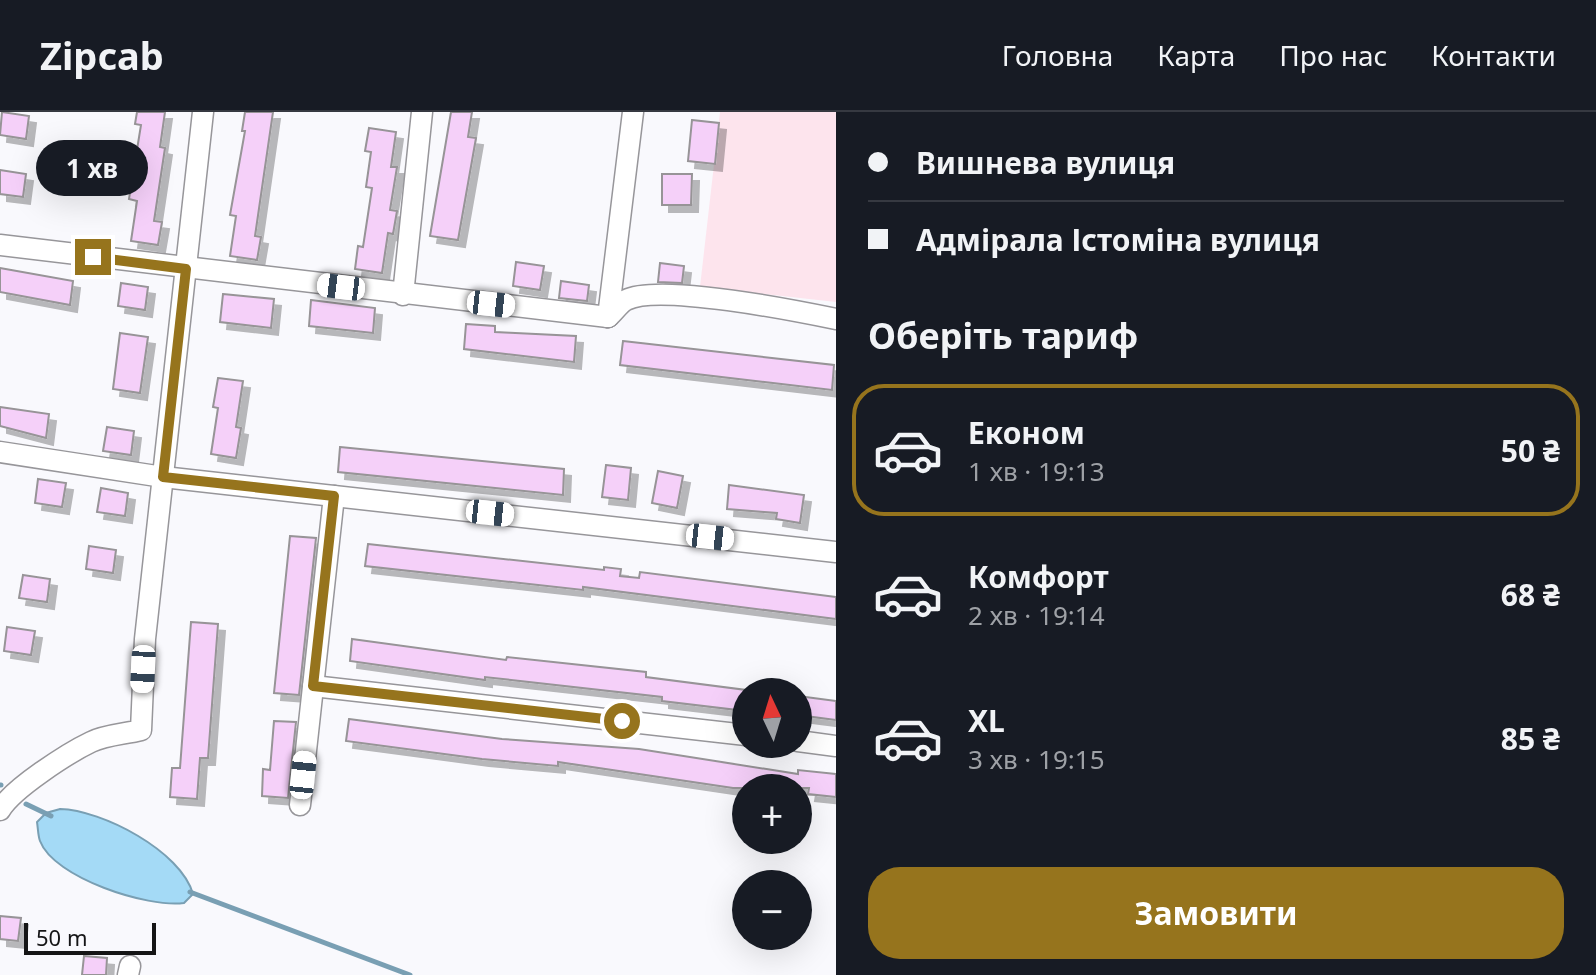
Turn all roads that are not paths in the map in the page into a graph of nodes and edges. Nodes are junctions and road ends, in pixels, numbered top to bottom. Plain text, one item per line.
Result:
1 (203, 112) edge
2 (422, 112) edge
3 (633, 112) edge
4 (0, 245) edge
5 (186, 269) junction
6 (403, 295) junction
7 (608, 317) junction
8 (836, 319) edge
9 (0, 452) edge
10 (163, 477) junction
11 (334, 496) junction
12 (836, 552) edge
13 (313, 686) junction
14 (732, 733) edge
15 (812, 743) edge
16 (836, 746) edge
17 (3, 805) edge
18 (300, 805) dead end

1 - 5 street
2 - 6 street
3 - 7 street
4 - 5 street
5 - 6 street
5 - 10 street
6 - 7 street
7 - 8 street
9 - 10 street
10 - 11 street
10 - 17 street
11 - 12 street
11 - 13 street
13 - 14 street
13 - 18 street
15 - 16 street

